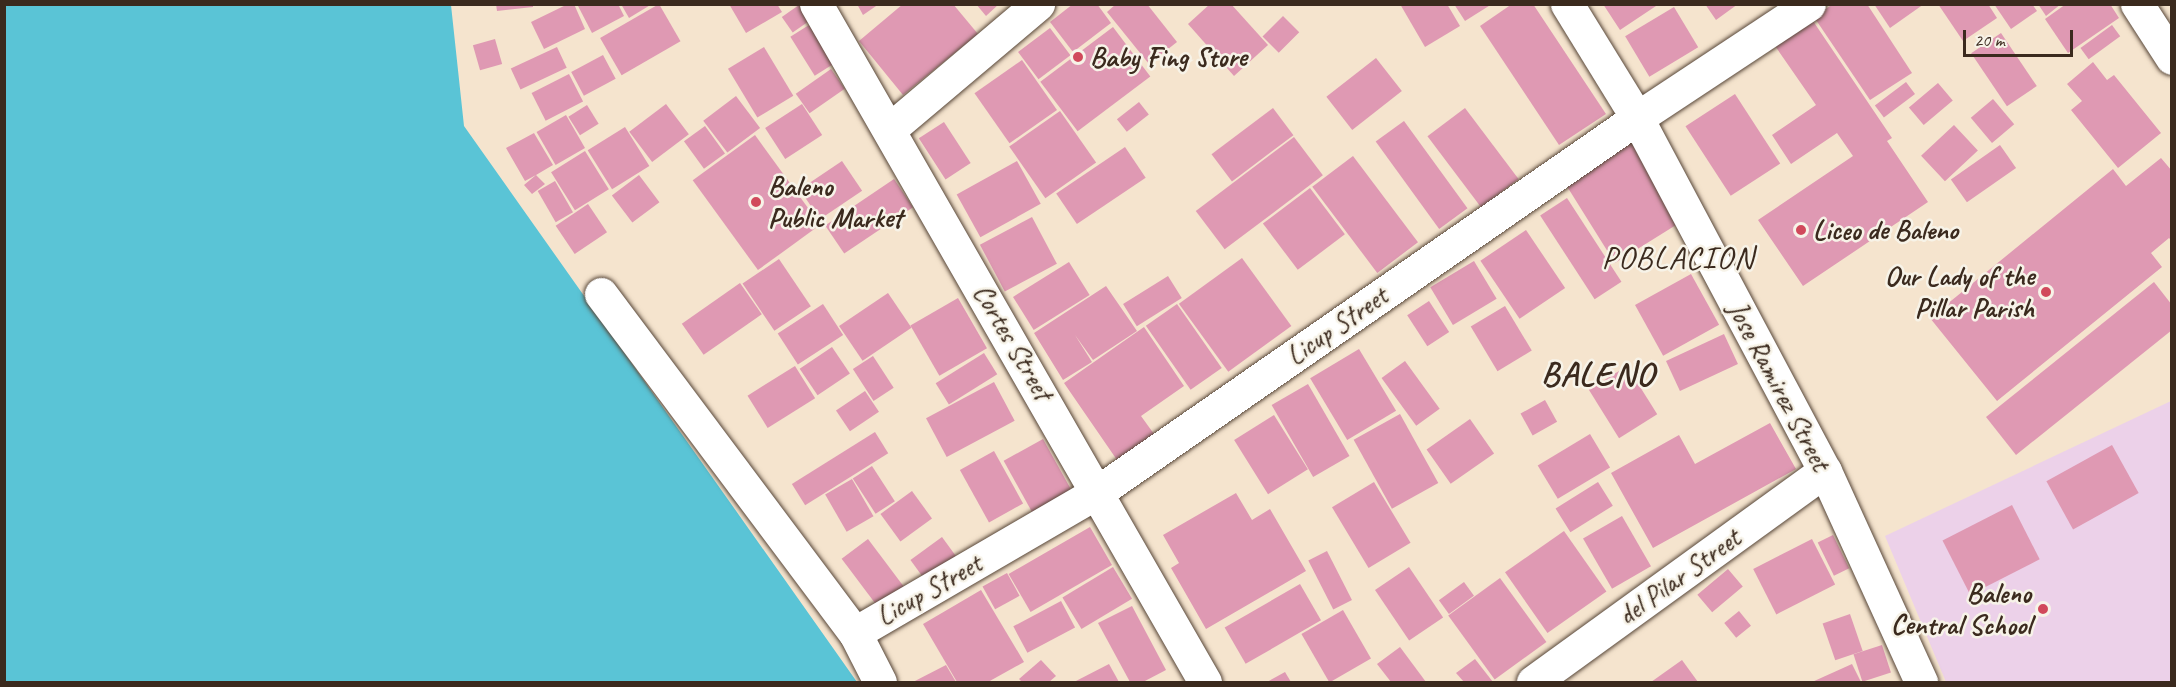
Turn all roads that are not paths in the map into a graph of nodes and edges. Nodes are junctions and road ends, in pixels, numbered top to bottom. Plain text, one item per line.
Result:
1 (816, 4) edge
2 (1038, 4) edge
3 (1567, 4) edge
4 (1809, 4) edge
5 (2136, 4) edge
6 (2172, 58) edge
7 (1638, 118) junction
8 (890, 129) junction
9 (601, 294) dead end
10 (1825, 471) junction
11 (1099, 491) junction
12 (855, 633) junction
13 (880, 682) edge
14 (1205, 682) edge
15 (1533, 682) edge
16 (1921, 682) edge

1 - 8 street, Cortes Street
2 - 8 street
3 - 7 street, Jose Ramirez Street
4 - 7 street, Licup Street
5 - 6 street
7 - 10 street, Jose Ramirez Street
7 - 11 street, Licup Street
8 - 11 street, Cortes Street
9 - 12 street
10 - 15 street, del Pilar Street
10 - 16 street, Jose Ramirez Street
11 - 12 street, Licup Street
11 - 14 street, Cortes Street
12 - 13 street

